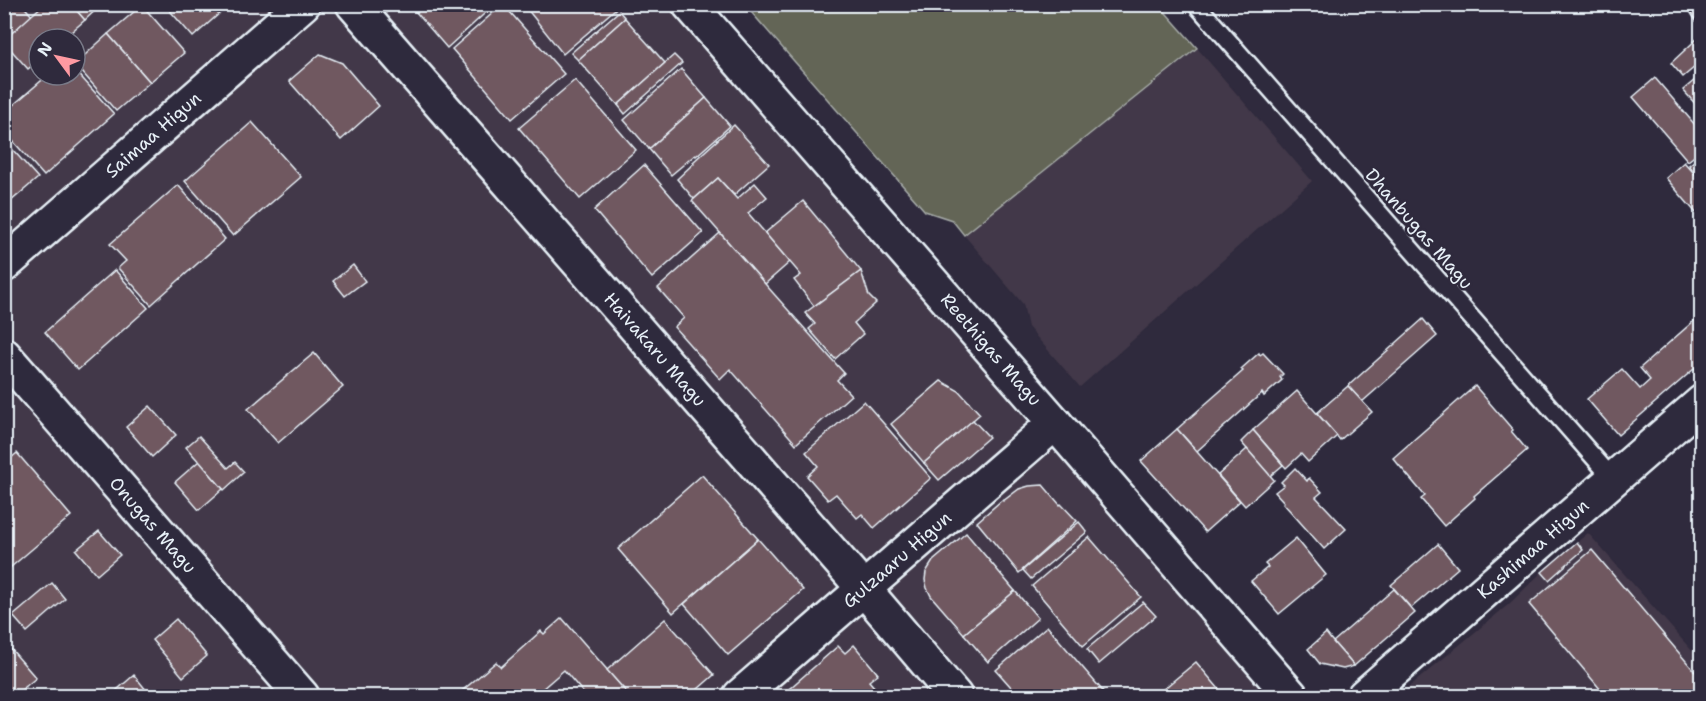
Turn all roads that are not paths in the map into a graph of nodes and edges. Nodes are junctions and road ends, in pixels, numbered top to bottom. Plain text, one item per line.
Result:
1 (303, 4) edge
2 (353, 4) edge
3 (689, 4) edge
4 (1196, 4) edge
5 (4, 265) edge
6 (4, 355) edge
7 (1701, 402) edge
8 (1055, 423) junction
9 (1613, 479) junction
10 (864, 589) junction
11 (302, 696) edge
12 (740, 696) edge
13 (955, 696) edge
14 (1291, 696) edge
15 (1364, 696) edge

1 - 5 street, Saimaa Higun
2 - 10 street, Haivakaru Magu
3 - 8 street, Reethigas Magu
4 - 9 lane, Dhanbugas Magu
6 - 11 street, Onugas Magu
7 - 9 street, Kashimaa Higun
8 - 10 street, Gulzaaru Higun
8 - 14 street, Reethigas Magu
9 - 15 street, Kashimaa Higun
10 - 12 street, Gulzaaru Higun
10 - 13 street, Haivakaru Magu

